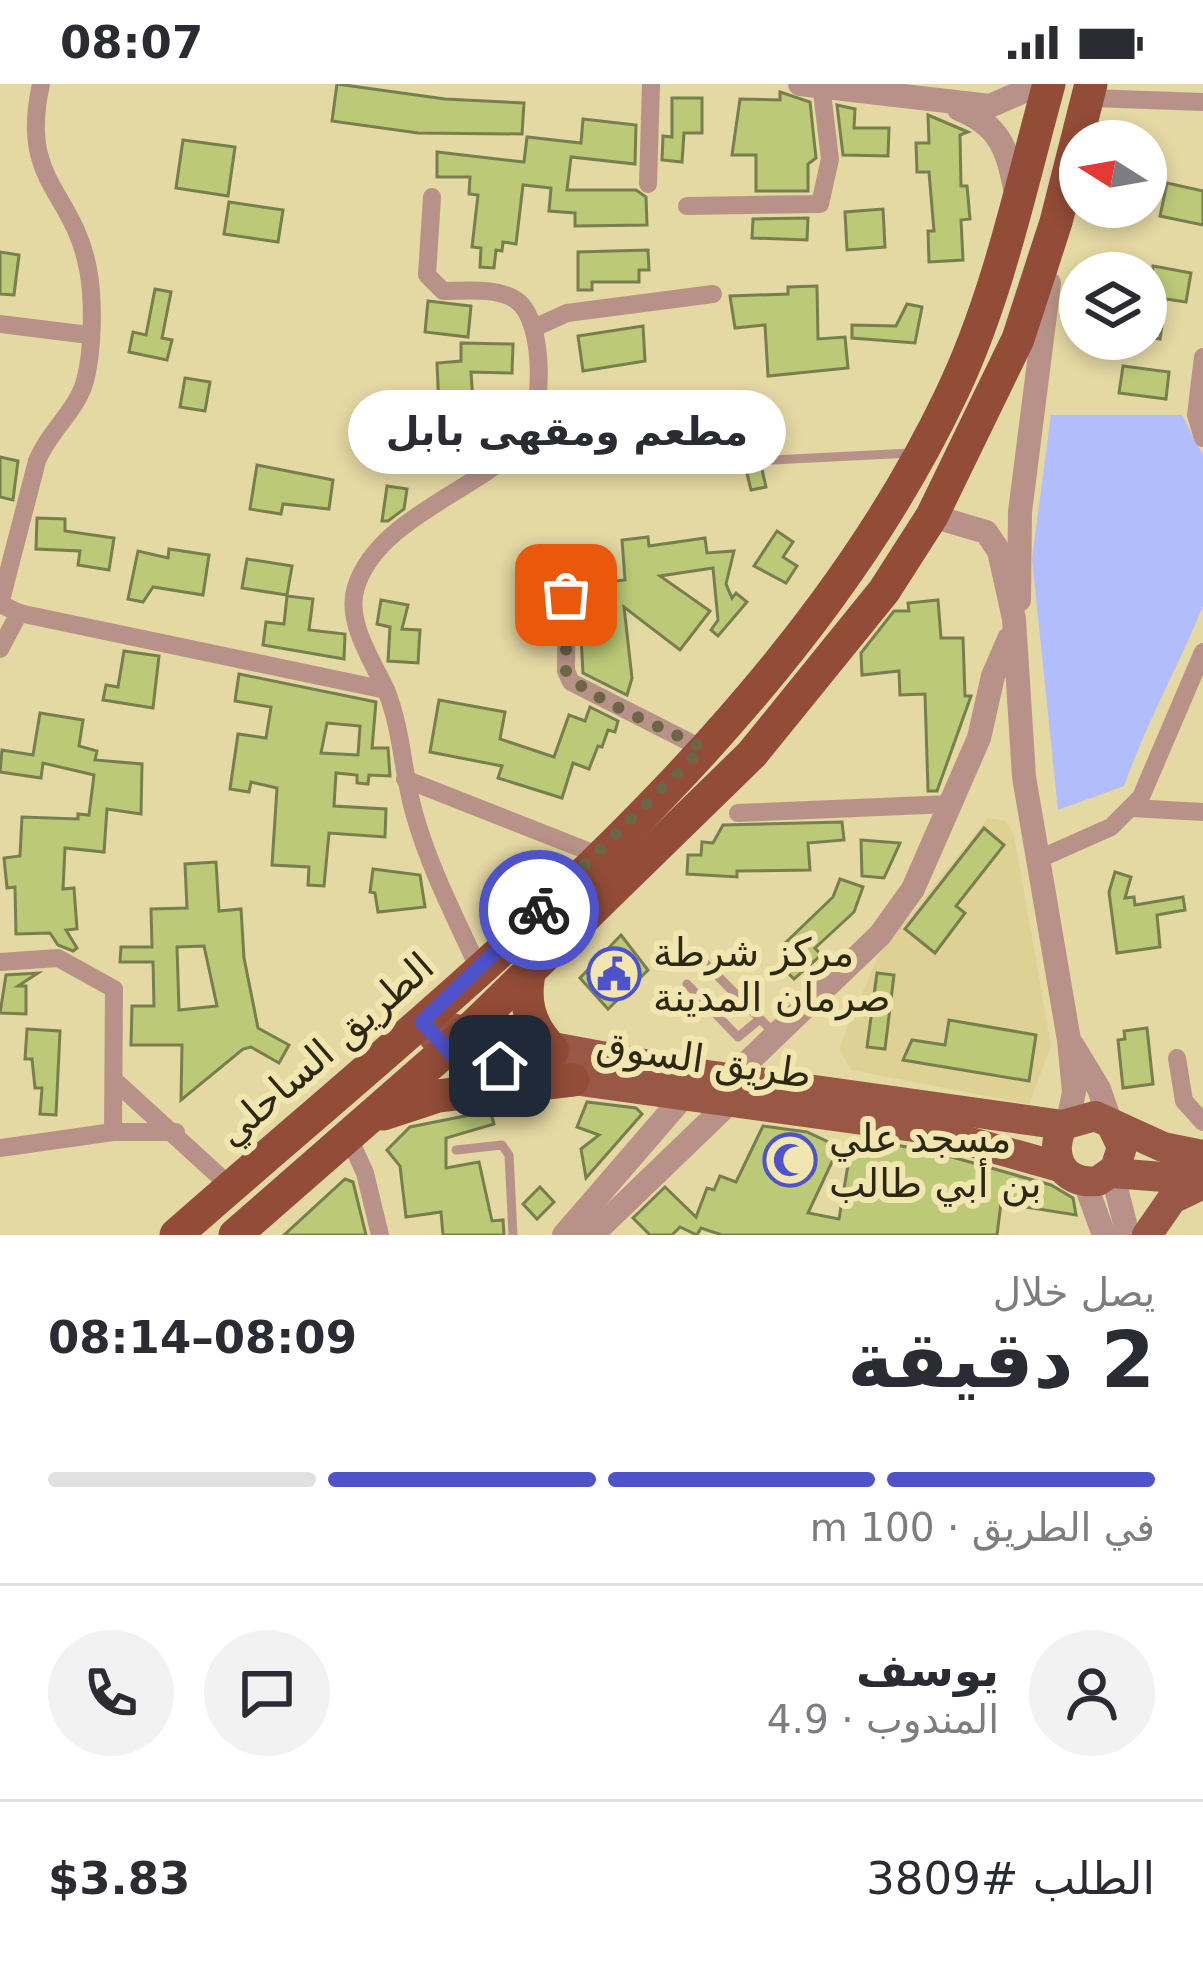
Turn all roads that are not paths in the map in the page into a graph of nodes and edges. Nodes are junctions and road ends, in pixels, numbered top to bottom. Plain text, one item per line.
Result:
1 (41, 84) edge
2 (651, 84) edge
3 (800, 84) edge
4 (821, 84) edge
5 (1045, 84) edge
6 (1090, 91) edge
7 (1203, 102) edge
8 (946, 103) junction
9 (648, 184) dead end
10 (431, 197) dead end
11 (1018, 203) junction
12 (687, 206) dead end
13 (1056, 222) junction
14 (713, 294) dead end
15 (0, 324) edge
16 (536, 327) junction
17 (89, 335) junction
18 (1203, 357) edge
19 (1203, 437) edge
20 (923, 452) junction
21 (772, 460) dead end
22 (932, 516) junction
23 (566, 556) dead end
24 (6, 607) edge
25 (1013, 624) junction
26 (0, 649) edge
27 (1203, 652) edge
28 (386, 690) junction
29 (703, 748) junction
30 (405, 779) junction
31 (950, 804) junction
32 (1132, 808) junction
33 (1203, 812) edge
34 (738, 813) dead end
35 (598, 855) junction
36 (1039, 860) junction
37 (700, 958) dead end
38 (0, 962) edge
39 (531, 965) junction
40 (479, 969) junction
41 (687, 984) dead end
42 (422, 1022) junction
43 (768, 1027) junction
44 (1069, 1040) junction
45 (455, 1042) junction
46 (554, 1050) junction
47 (1177, 1058) dead end
48 (573, 1080) junction
49 (115, 1081) junction
50 (689, 1084) junction
51 (731, 1090) junction
52 (1203, 1122) edge
53 (1066, 1124) junction
54 (1111, 1124) junction
55 (359, 1128) junction
56 (113, 1132) junction
57 (176, 1132) junction
58 (0, 1148) edge
59 (456, 1150) dead end
60 (1203, 1155) edge
61 (1085, 1174) junction
62 (1203, 1182) edge
63 (230, 1187) junction
64 (176, 1235) edge
65 (236, 1235) edge
66 (380, 1235) edge
67 (513, 1235) edge
68 (564, 1235) edge
69 (592, 1235) edge
70 (1104, 1235) edge
71 (1128, 1235) edge
72 (1147, 1235) edge

1 - 17 street
2 - 9 street
3 - 4 street
4 - 8 street
4 - 12 street
5 - 8 street
5 - 11 highway, الطريق الساحلي
6 - 7 street
6 - 13 highway, الطريق الساحلي
8 - 11 street
10 - 16 street
11 - 20 highway, الطريق الساحلي
13 - 22 highway, الطريق الساحلي
13 - 25 street
14 - 16 street
15 - 17 street
16 - 28 street
17 - 24 street
18 - 19 street
20 - 21 lane
20 - 29 highway, الطريق الساحلي
22 - 25 street
22 - 39 highway, الطريق الساحلي
23 - 29 street
24 - 26 street
24 - 28 street
25 - 31 street
25 - 36 street
27 - 32 street
28 - 30 street
29 - 35 highway, الطريق الساحلي
30 - 35 street
30 - 40 street
31 - 34 street
31 - 43 street
32 - 33 street
32 - 36 street
35 - 40 highway, الطريق الساحلي
36 - 44 street
37 - 43 lane
38 - 49 street
39 - 45 highway, الطريق الساحلي
39 - 46 highway
40 - 42 highway, الطريق الساحلي
41 - 43 lane
42 - 45 main road
42 - 63 highway, الطريق الساحلي
43 - 51 street
44 - 53 street
44 - 54 street
45 - 46 main road, طريق السوق
45 - 48 main road, طريق السوق
45 - 55 highway, الطريق الساحلي
46 - 50 main road, طريق السوق
47 - 52 street
48 - 50 main road, طريق السوق
48 - 55 highway
49 - 56 street
49 - 57 street
50 - 51 main road, طريق السوق
50 - 68 street
51 - 53 main road, طريق السوق
51 - 61 main road, طريق السوق
51 - 69 street
53 - 54 main road
53 - 61 main road
54 - 60 main road
54 - 61 main road
55 - 65 highway, الطريق الساحلي
55 - 66 street
56 - 57 street
56 - 58 street
57 - 63 street
59 - 67 lane
61 - 62 main road, طريق السوق
61 - 70 street
61 - 71 street
62 - 72 main road
63 - 64 highway, الطريق الساحلي

